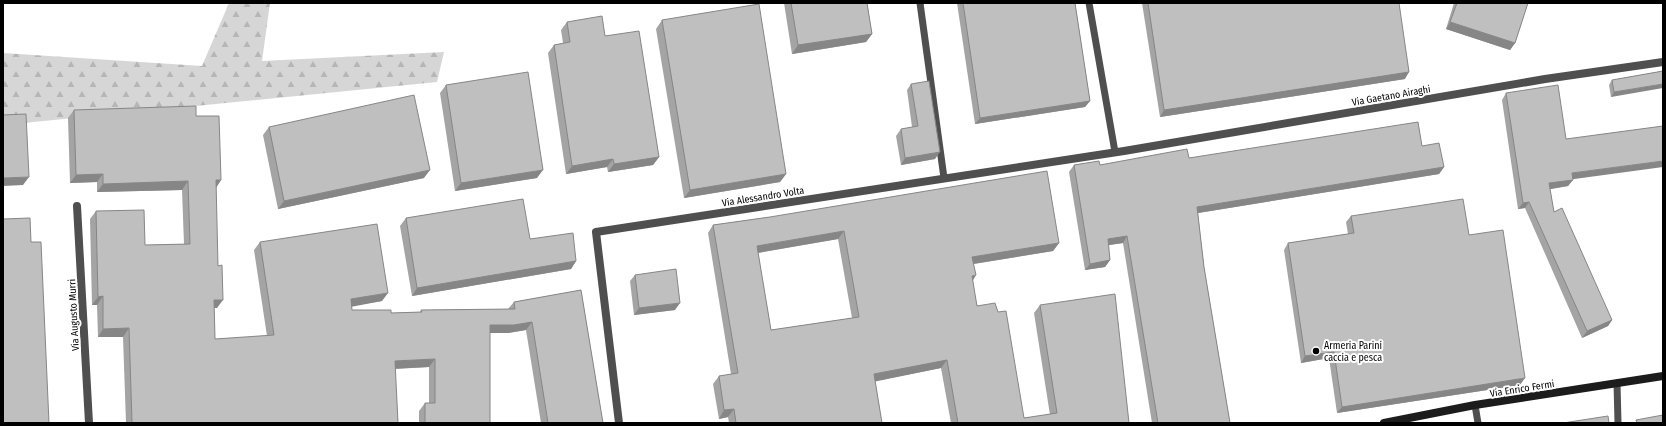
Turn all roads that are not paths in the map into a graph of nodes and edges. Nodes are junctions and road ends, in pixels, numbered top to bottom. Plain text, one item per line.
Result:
1 (920, 3) edge
2 (1089, 3) edge
3 (1663, 62) edge
4 (1120, 151) junction
5 (944, 178) junction
6 (78, 206) dead end
7 (1663, 376) edge
8 (1617, 383) junction
9 (1475, 405) junction
10 (89, 423) edge
11 (619, 423) edge
12 (1384, 423) edge
13 (1478, 423) edge
14 (1618, 423) edge

1 - 5 lane
2 - 4 lane
3 - 4 street, Via Gaetano Airaghi
4 - 5 street, Via Alessandro Volta
5 - 11 street, Via Alessandro Volta
6 - 10 street, Via Augusto Murri
7 - 8 street, Via Enrico Fermi
8 - 9 street, Via Enrico Fermi
8 - 14 lane
9 - 12 street, Via Enrico Fermi
9 - 13 lane

